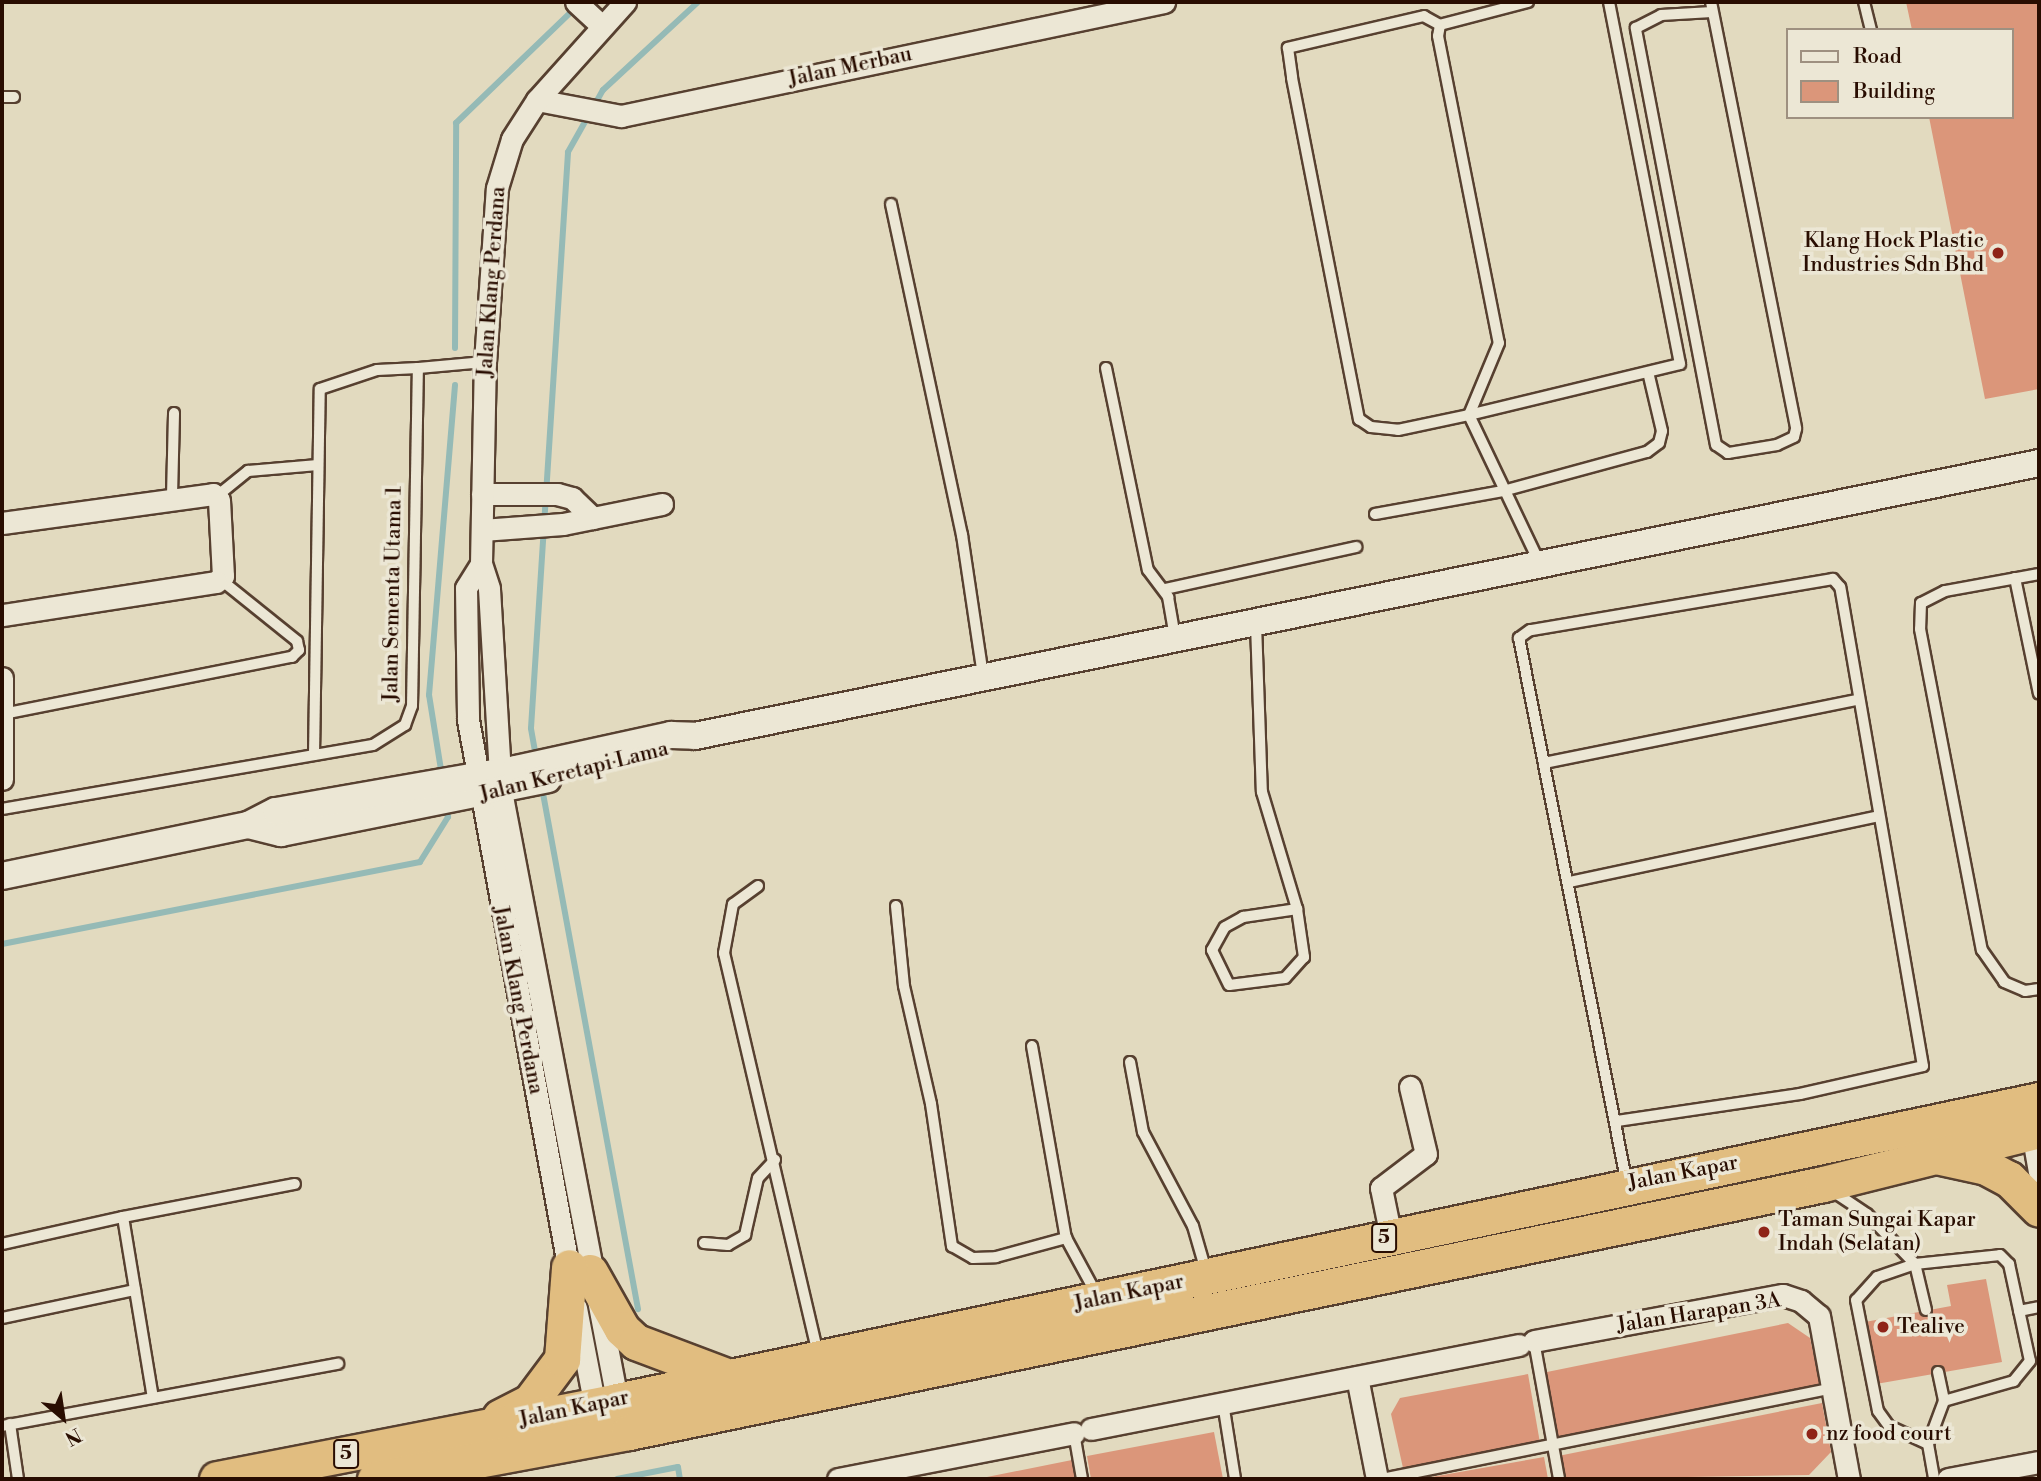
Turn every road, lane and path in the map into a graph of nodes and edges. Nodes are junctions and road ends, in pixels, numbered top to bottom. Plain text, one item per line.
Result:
1 (625, 2) edge
2 (1164, 2) edge
3 (1528, 2) edge
4 (1609, 2) edge
5 (1864, 2) edge
6 (580, 6) edge
7 (1712, 7) edge
8 (601, 25) junction
9 (1440, 25) junction
10 (1870, 28) edge
11 (2, 97) edge
12 (14, 97) dead end
13 (537, 100) junction
14 (891, 204) dead end
15 (485, 362) junction
16 (418, 368) junction
17 (1106, 368) dead end
18 (1649, 376) junction
19 (174, 413) dead end
20 (1469, 415) junction
21 (2039, 463) edge
22 (318, 465) junction
23 (1503, 491) junction
24 (482, 494) junction
25 (172, 496) junction
26 (217, 496) junction
27 (662, 504) dead end
28 (1375, 514) dead end
29 (593, 518) junction
30 (2, 523) edge
31 (482, 530) junction
32 (1356, 547) dead end
33 (1539, 562) junction
34 (2039, 574) edge
35 (2015, 578) junction
36 (221, 580) junction
37 (1165, 589) junction
38 (2, 615) edge
39 (1256, 621) junction
40 (1175, 638) junction
41 (299, 650) junction
42 (314, 650) junction
43 (983, 676) junction
44 (2, 678) edge
45 (2039, 694) edge
46 (1856, 700) junction
47 (3, 715) edge
48 (314, 755) junction
49 (1545, 763) junction
50 (2, 779) edge
51 (489, 783) junction
52 (2, 809) edge
53 (1876, 817) junction
54 (2, 868) edge
55 (2, 876) edge
56 (1569, 882) junction
57 (758, 886) dead end
58 (896, 906) dead end
59 (1297, 909) junction
60 (2039, 989) edge
61 (1032, 1046) dead end
62 (1130, 1062) dead end
63 (1410, 1087) dead end
64 (1618, 1121) junction
65 (2037, 1121) edge
66 (1930, 1156) junction
67 (775, 1160) junction
68 (2039, 1171) edge
69 (295, 1184) dead end
70 (1824, 1184) junction
71 (1627, 1185) junction
72 (2039, 1209) edge
73 (122, 1217) junction
74 (1391, 1237) junction
75 (1066, 1238) junction
76 (704, 1243) dead end
77 (2, 1244) edge
78 (1915, 1264) junction
79 (580, 1270) junction
80 (1207, 1276) junction
81 (135, 1290) junction
82 (1099, 1299) junction
83 (2039, 1307) edge
84 (1926, 1310) dead end
85 (2019, 1311) junction
86 (2, 1318) edge
87 (1527, 1343) junction
88 (819, 1358) junction
89 (338, 1364) dead end
90 (1938, 1372) dead end
91 (729, 1377) junction
92 (1357, 1377) junction
93 (1833, 1388) junction
94 (153, 1398) junction
95 (1944, 1401) junction
96 (1223, 1403) junction
97 (609, 1419) junction
98 (6, 1425) edge
99 (475, 1430) junction
100 (1082, 1431) junction
101 (1928, 1444) junction
102 (1552, 1445) junction
103 (2039, 1462) edge
104 (18, 1479) edge
105 (217, 1479) edge
106 (375, 1479) edge
107 (838, 1479) edge
108 (1082, 1479) edge
109 (1235, 1479) edge
110 (1379, 1479) edge
111 (1559, 1479) edge
112 (1850, 1479) edge
113 (1934, 1479) edge
114 (1948, 1479) edge

1 - 8 street, Jalan Klang Perdana
2 - 13 street, Jalan Merbau
3 - 9 lane
4 - 18 lane
5 - 10 lane
6 - 8 street
7 - 7 lane
8 - 13 street, Jalan Klang Perdana
9 - 20 lane
9 - 20 lane
11 - 12 lane
13 - 15 street, Jalan Klang Perdana
14 - 43 lane
15 - 16 lane
15 - 24 street, Jalan Klang Perdana
16 - 22 lane
16 - 48 lane, Jalan Sementa Utama 1
17 - 37 lane
18 - 20 lane
18 - 23 lane
19 - 25 lane
20 - 23 lane
21 - 33 street, Jalan Keretapi Lama
22 - 26 lane
22 - 42 lane
23 - 28 lane
23 - 33 lane
24 - 29 street
24 - 31 street, Jalan Klang Perdana
25 - 26 street
25 - 30 street
26 - 36 street
27 - 29 street
29 - 31 street
31 - 51 street, Jalan Klang Perdana
32 - 37 lane
33 - 39 street, Jalan Keretapi Lama
34 - 35 lane
35 - 45 lane
35 - 60 lane
36 - 38 street
36 - 41 lane
37 - 40 lane
39 - 40 street, Jalan Keretapi Lama
39 - 59 lane
40 - 43 street, Jalan Keretapi Lama
41 - 42 lane
41 - 47 lane
42 - 48 lane
43 - 51 street, Jalan Keretapi Lama
44 - 47 street
46 - 49 lane
46 - 49 lane
46 - 53 lane
47 - 50 street
48 - 52 lane, Jalan Sementa Utama 1
49 - 56 lane
51 - 55 street, Jalan Keretapi Lama
51 - 79 street, Jalan Klang Perdana
53 - 56 lane
53 - 64 lane
54 - 55 street
56 - 64 lane
57 - 67 lane
58 - 75 lane
59 - 59 lane
61 - 75 lane
62 - 80 lane
63 - 74 street
64 - 71 lane
65 - 66 highway, Jalan Kapar / 5
65 - 68 street
65 - 71 highway, Jalan Kapar / 5
66 - 70 highway, Jalan Kapar / 5
66 - 72 highway
67 - 76 lane
67 - 88 lane
69 - 73 lane
70 - 78 lane
70 - 97 highway, Jalan Kapar / 5
71 - 74 highway, Jalan Kapar / 5
73 - 77 lane
73 - 81 lane
74 - 80 highway, Jalan Kapar / 5
75 - 82 lane
78 - 84 lane
78 - 85 lane
78 - 101 lane
79 - 91 highway
79 - 97 street, Jalan Klang Perdana
79 - 99 highway
80 - 82 highway, Jalan Kapar / 5
81 - 86 lane
81 - 94 lane
82 - 88 highway, Jalan Kapar / 5
83 - 85 lane
85 - 95 lane
87 - 92 street, Jalan Harapan 3A
87 - 93 street, Jalan Harapan 3A
87 - 102 lane
88 - 91 highway, Jalan Kapar / 5
89 - 94 lane
90 - 95 lane
91 - 97 highway, Jalan Kapar / 5
92 - 96 street, Jalan Harapan 3A
92 - 110 street
93 - 102 lane
93 - 112 street, Jalan Harapan 3A
94 - 98 lane
95 - 101 lane
96 - 100 street, Jalan Harapan 3A
96 - 109 lane
97 - 99 highway, Jalan Kapar / 5
97 - 106 highway, Jalan Kapar / 5
98 - 104 lane
99 - 105 highway, Jalan Kapar / 5
100 - 107 street, Jalan Harapan 3A
100 - 108 lane
101 - 113 lane
102 - 110 lane
102 - 111 lane
103 - 114 street

